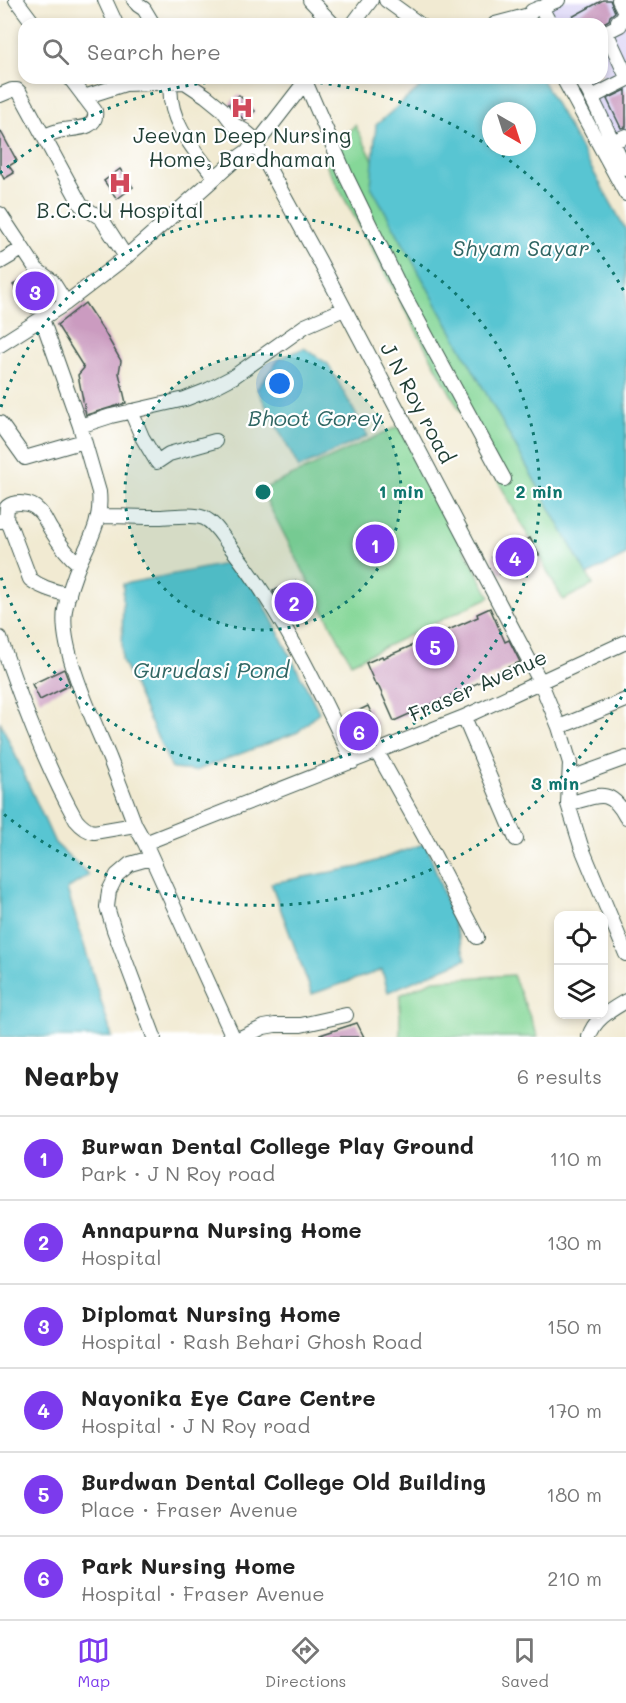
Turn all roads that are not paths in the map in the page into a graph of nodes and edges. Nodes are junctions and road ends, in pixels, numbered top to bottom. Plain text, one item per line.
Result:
1 (16, 0) edge
2 (105, 0) edge
3 (134, 0) edge
4 (310, 0) edge
5 (371, 0) edge
6 (386, 0) edge
7 (558, 0) edge
8 (619, 0) edge
9 (535, 11) edge
10 (626, 15) edge
11 (30, 18) edge
12 (113, 18) edge
13 (149, 18) edge
14 (327, 18) edge
15 (358, 18) edge
16 (411, 18) edge
17 (513, 18) edge
18 (608, 31) edge
19 (608, 36) edge
20 (626, 77) edge
21 (74, 84) edge
22 (125, 84) edge
23 (176, 84) edge
24 (186, 84) edge
25 (302, 84) edge
26 (308, 84) edge
27 (566, 84) edge
28 (584, 84) edge
29 (0, 95) edge
30 (84, 97) junction
31 (592, 97) junction
32 (44, 136) junction
33 (626, 136) edge
34 (612, 142) junction
35 (257, 144) junction
36 (626, 168) edge
37 (215, 177) junction
38 (626, 194) edge
39 (0, 214) edge
40 (22, 249) junction
41 (126, 257) junction
42 (0, 262) edge
43 (66, 303) junction
44 (344, 309) junction
45 (42, 319) junction
46 (0, 345) edge
47 (131, 411) junction
48 (0, 423) edge
49 (80, 426) junction
50 (84, 441) junction
51 (215, 441) dead end
52 (504, 479) dead end
53 (99, 516) junction
54 (3, 521) edge
55 (79, 564) junction
56 (69, 595) junction
57 (0, 638) edge
58 (626, 642) edge
59 (540, 681) junction
60 (626, 700) edge
61 (464, 717) junction
62 (559, 727) junction
63 (377, 752) junction
64 (626, 758) edge
65 (353, 762) junction
66 (571, 778) junction
67 (568, 804) junction
68 (626, 817) edge
69 (135, 825) junction
70 (516, 839) dead end
71 (145, 843) junction
72 (152, 858) junction
73 (477, 937) dead end
74 (626, 954) edge
75 (626, 1001) edge
76 (346, 1015) dead end
77 (154, 1037) edge
78 (233, 1037) edge
79 (242, 1037) edge
80 (589, 1037) edge

1 - 11 street
2 - 12 street
3 - 13 street
4 - 14 street
5 - 15 street
6 - 16 street
7 - 9 street
8 - 10 street
9 - 17 street
10 - 18 street
19 - 20 street
20 - 31 street
21 - 30 street
22 - 30 street
23 - 37 street
24 - 35 street
25 - 35 street
26 - 52 street
27 - 38 street
28 - 31 street
29 - 32 street
30 - 32 street
31 - 34 street
32 - 41 street
33 - 34 street
34 - 36 street
35 - 37 street
35 - 44 street, J N Roy road
37 - 41 street
39 - 40 street
40 - 42 street
40 - 43 street
41 - 43 street
43 - 45 street
44 - 47 street
44 - 59 street, J N Roy road
45 - 46 street
45 - 49 street
47 - 49 street
47 - 51 street
48 - 50 street
49 - 50 street
50 - 53 street
53 - 55 street
53 - 65 street
54 - 55 street
54 - 56 street
55 - 56 street
56 - 69 street
57 - 69 street
58 - 59 street, Fraser Avenue
59 - 61 street, Fraser Avenue
59 - 62 street, J N Roy road
60 - 62 street
61 - 63 street, Fraser Avenue
61 - 70 street
62 - 66 street, J N Roy road
63 - 65 street, Fraser Avenue
63 - 73 street
64 - 66 street
65 - 71 street, Fraser Avenue
66 - 67 street, J N Roy road
67 - 68 street
67 - 74 street
69 - 71 street
71 - 72 street
72 - 77 street
72 - 78 street
75 - 80 street
76 - 79 street

